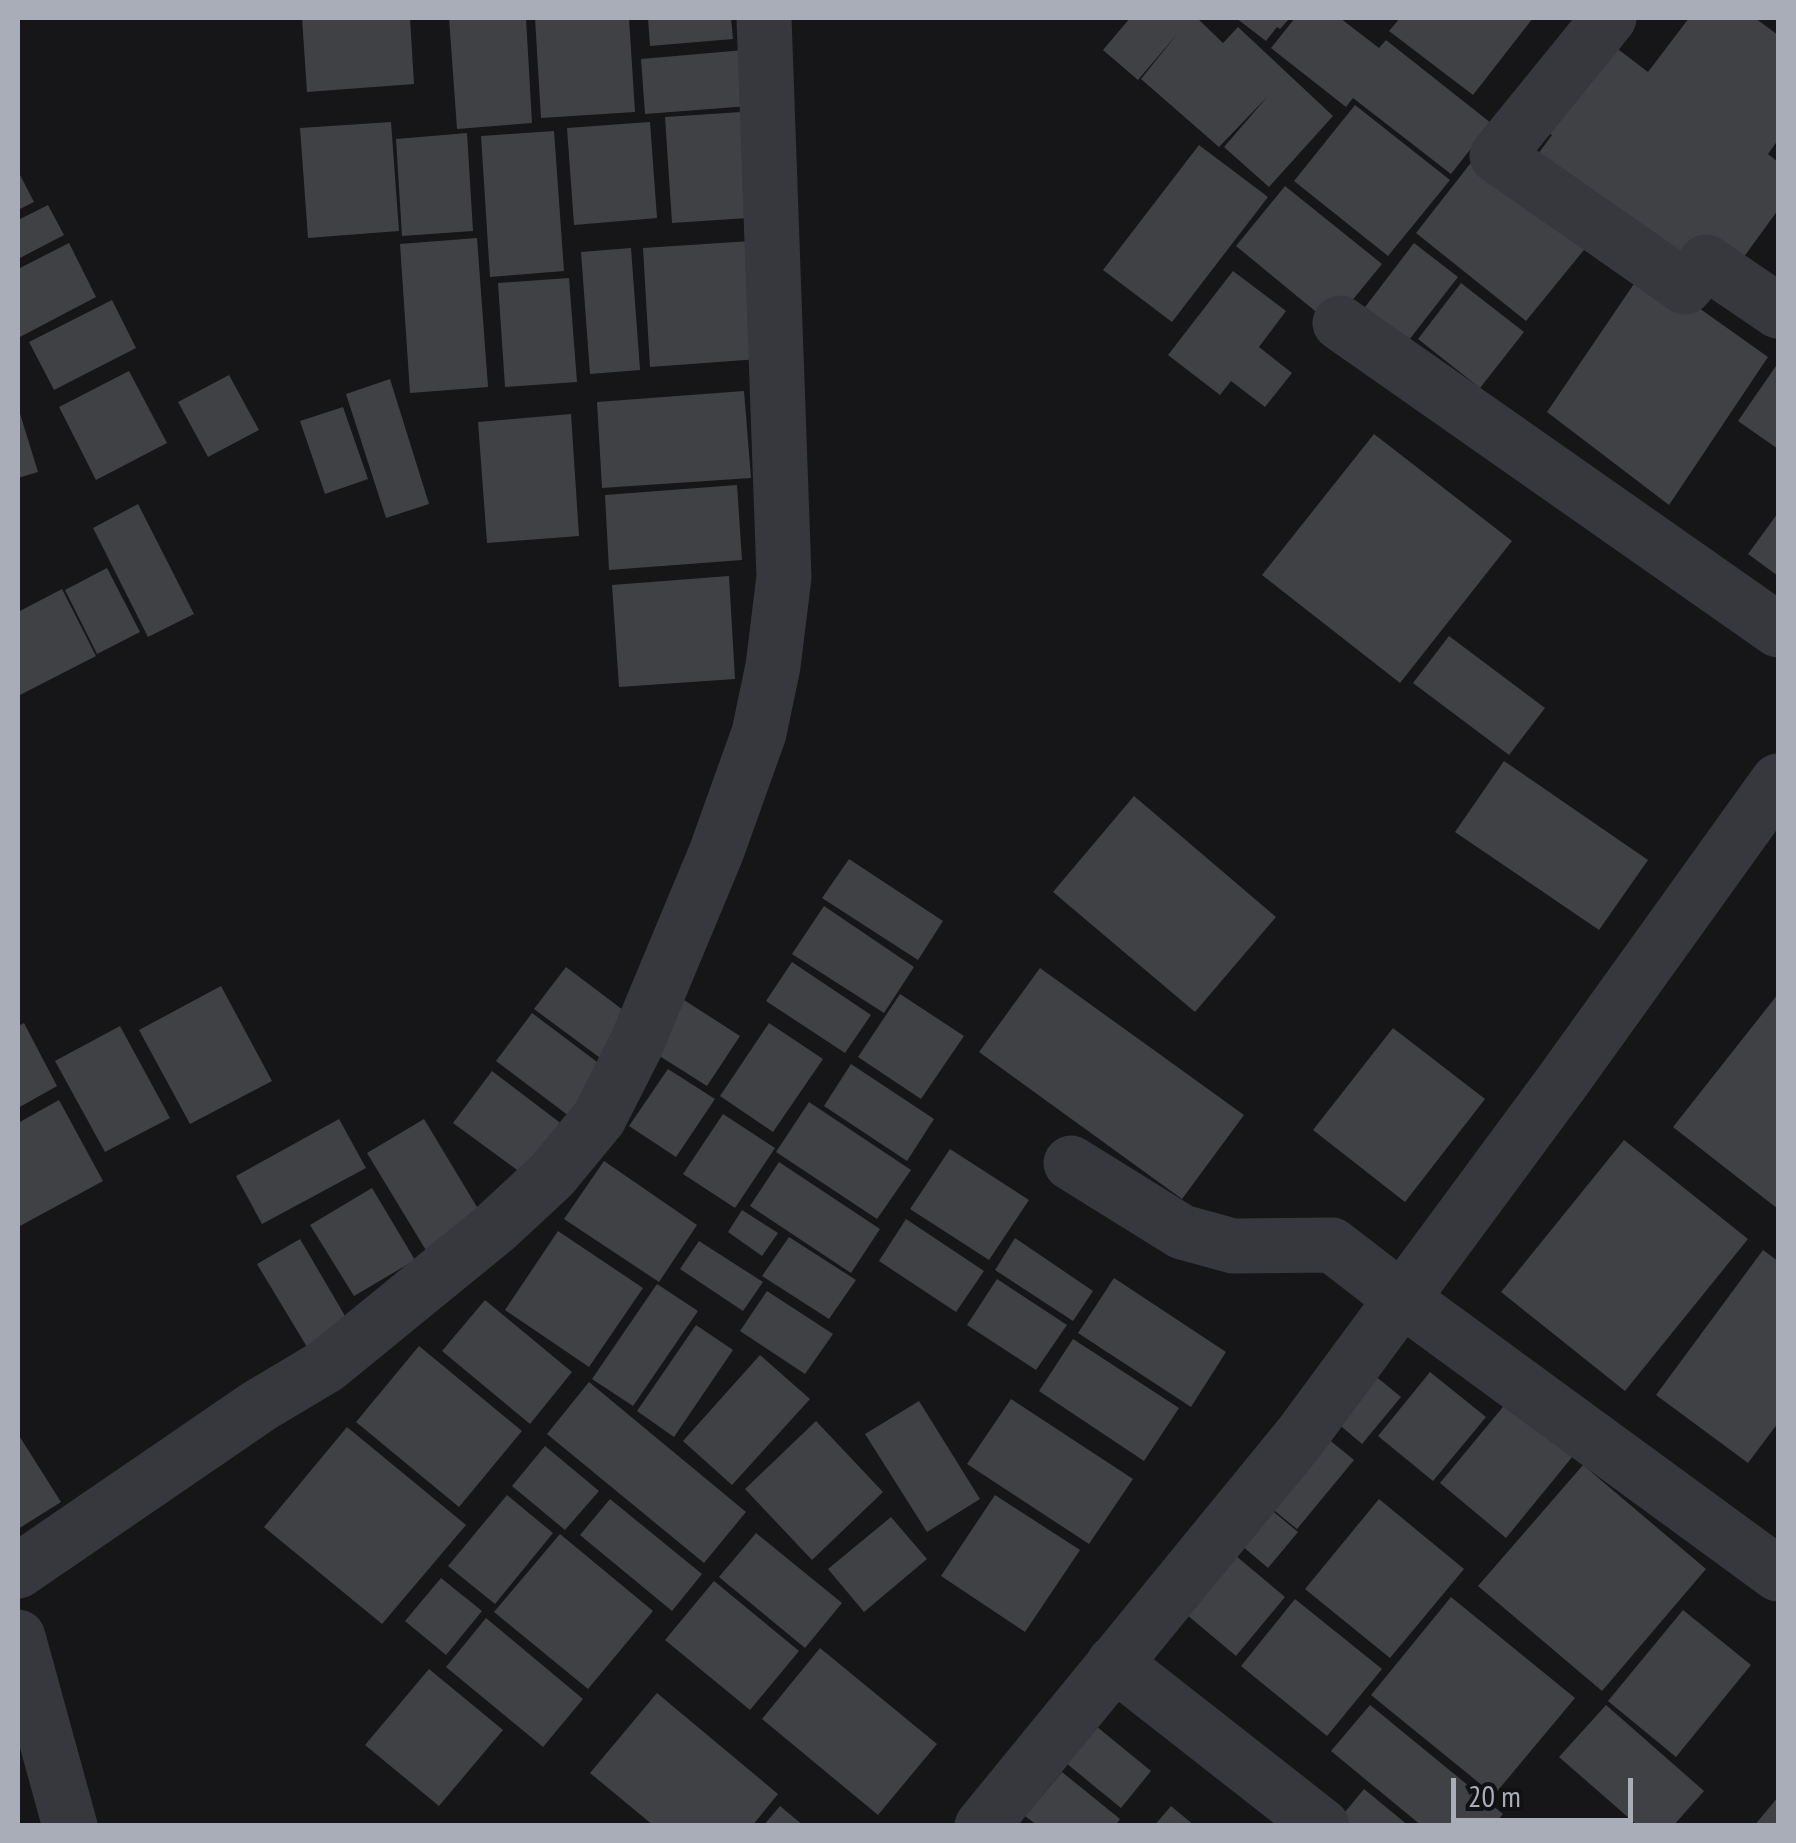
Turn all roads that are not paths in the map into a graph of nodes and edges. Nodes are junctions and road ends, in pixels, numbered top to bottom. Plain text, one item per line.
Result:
1 (764, 18) edge
2 (1610, 18) edge
3 (1778, 311) edge
4 (1340, 323) dead end
5 (1778, 630) edge
6 (1778, 780) edge
7 (1072, 1163) dead end
8 (1402, 1299) junction
9 (18, 1571) edge
10 (1778, 1574) edge
11 (18, 1637) edge
12 (1114, 1663) junction
13 (70, 1826) edge
14 (982, 1826) edge
15 (1322, 1826) edge

1 - 9 street
2 - 3 street
4 - 5 street
6 - 8 street
7 - 8 street
8 - 10 street
8 - 12 street
11 - 13 street
12 - 14 street
12 - 15 street

